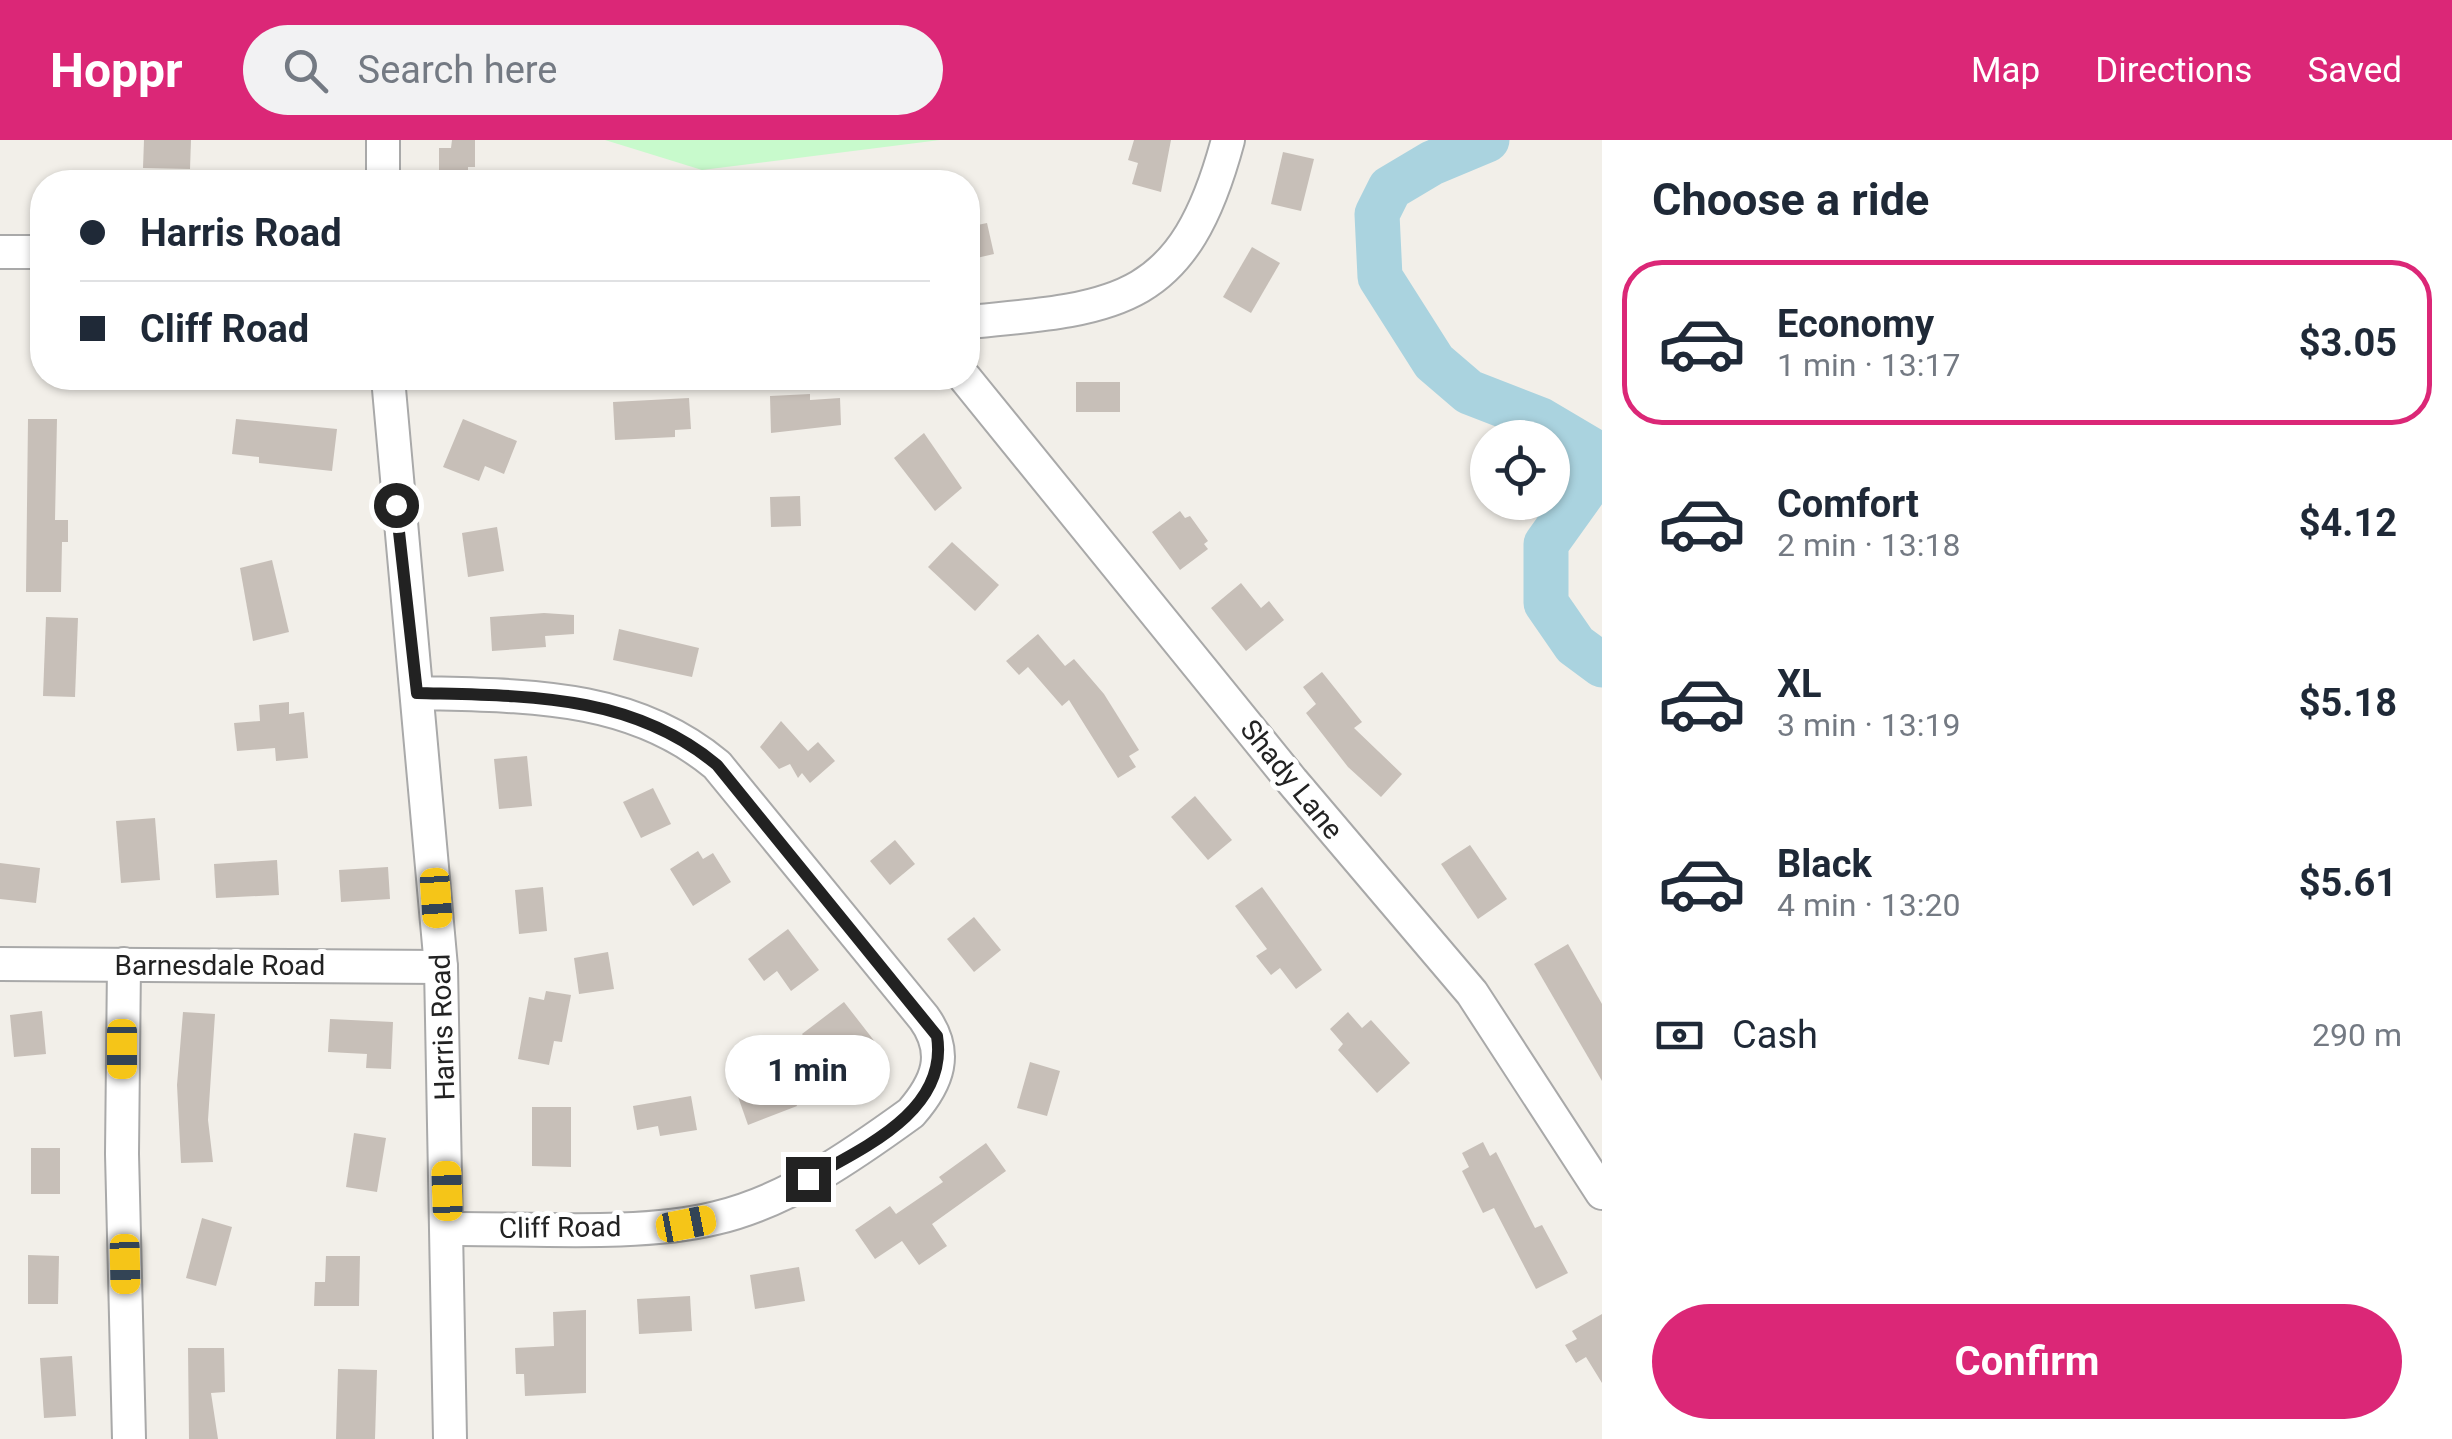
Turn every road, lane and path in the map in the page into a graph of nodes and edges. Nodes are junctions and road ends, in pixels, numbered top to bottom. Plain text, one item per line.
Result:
1 (383, 140) edge
2 (1228, 140) edge
3 (383, 170) edge
4 (0, 252) edge
5 (30, 252) edge
6 (980, 321) edge
7 (389, 390) edge
8 (975, 390) edge
9 (417, 693) junction
10 (0, 964) edge
11 (124, 964) junction
12 (440, 966) junction
13 (1602, 1194) edge
14 (448, 1229) junction
15 (129, 1439) edge
16 (450, 1439) edge

1 - 3 street
2 - 6 street
4 - 5 street
7 - 9 street, Harris Road
8 - 13 street, Shady Lane
9 - 12 street, Harris Road
9 - 14 street, Cliff Road
10 - 11 street, Barnesdale Road
11 - 12 street, Barnesdale Road
11 - 15 street
12 - 14 street, Harris Road
14 - 16 street, Harris Road

